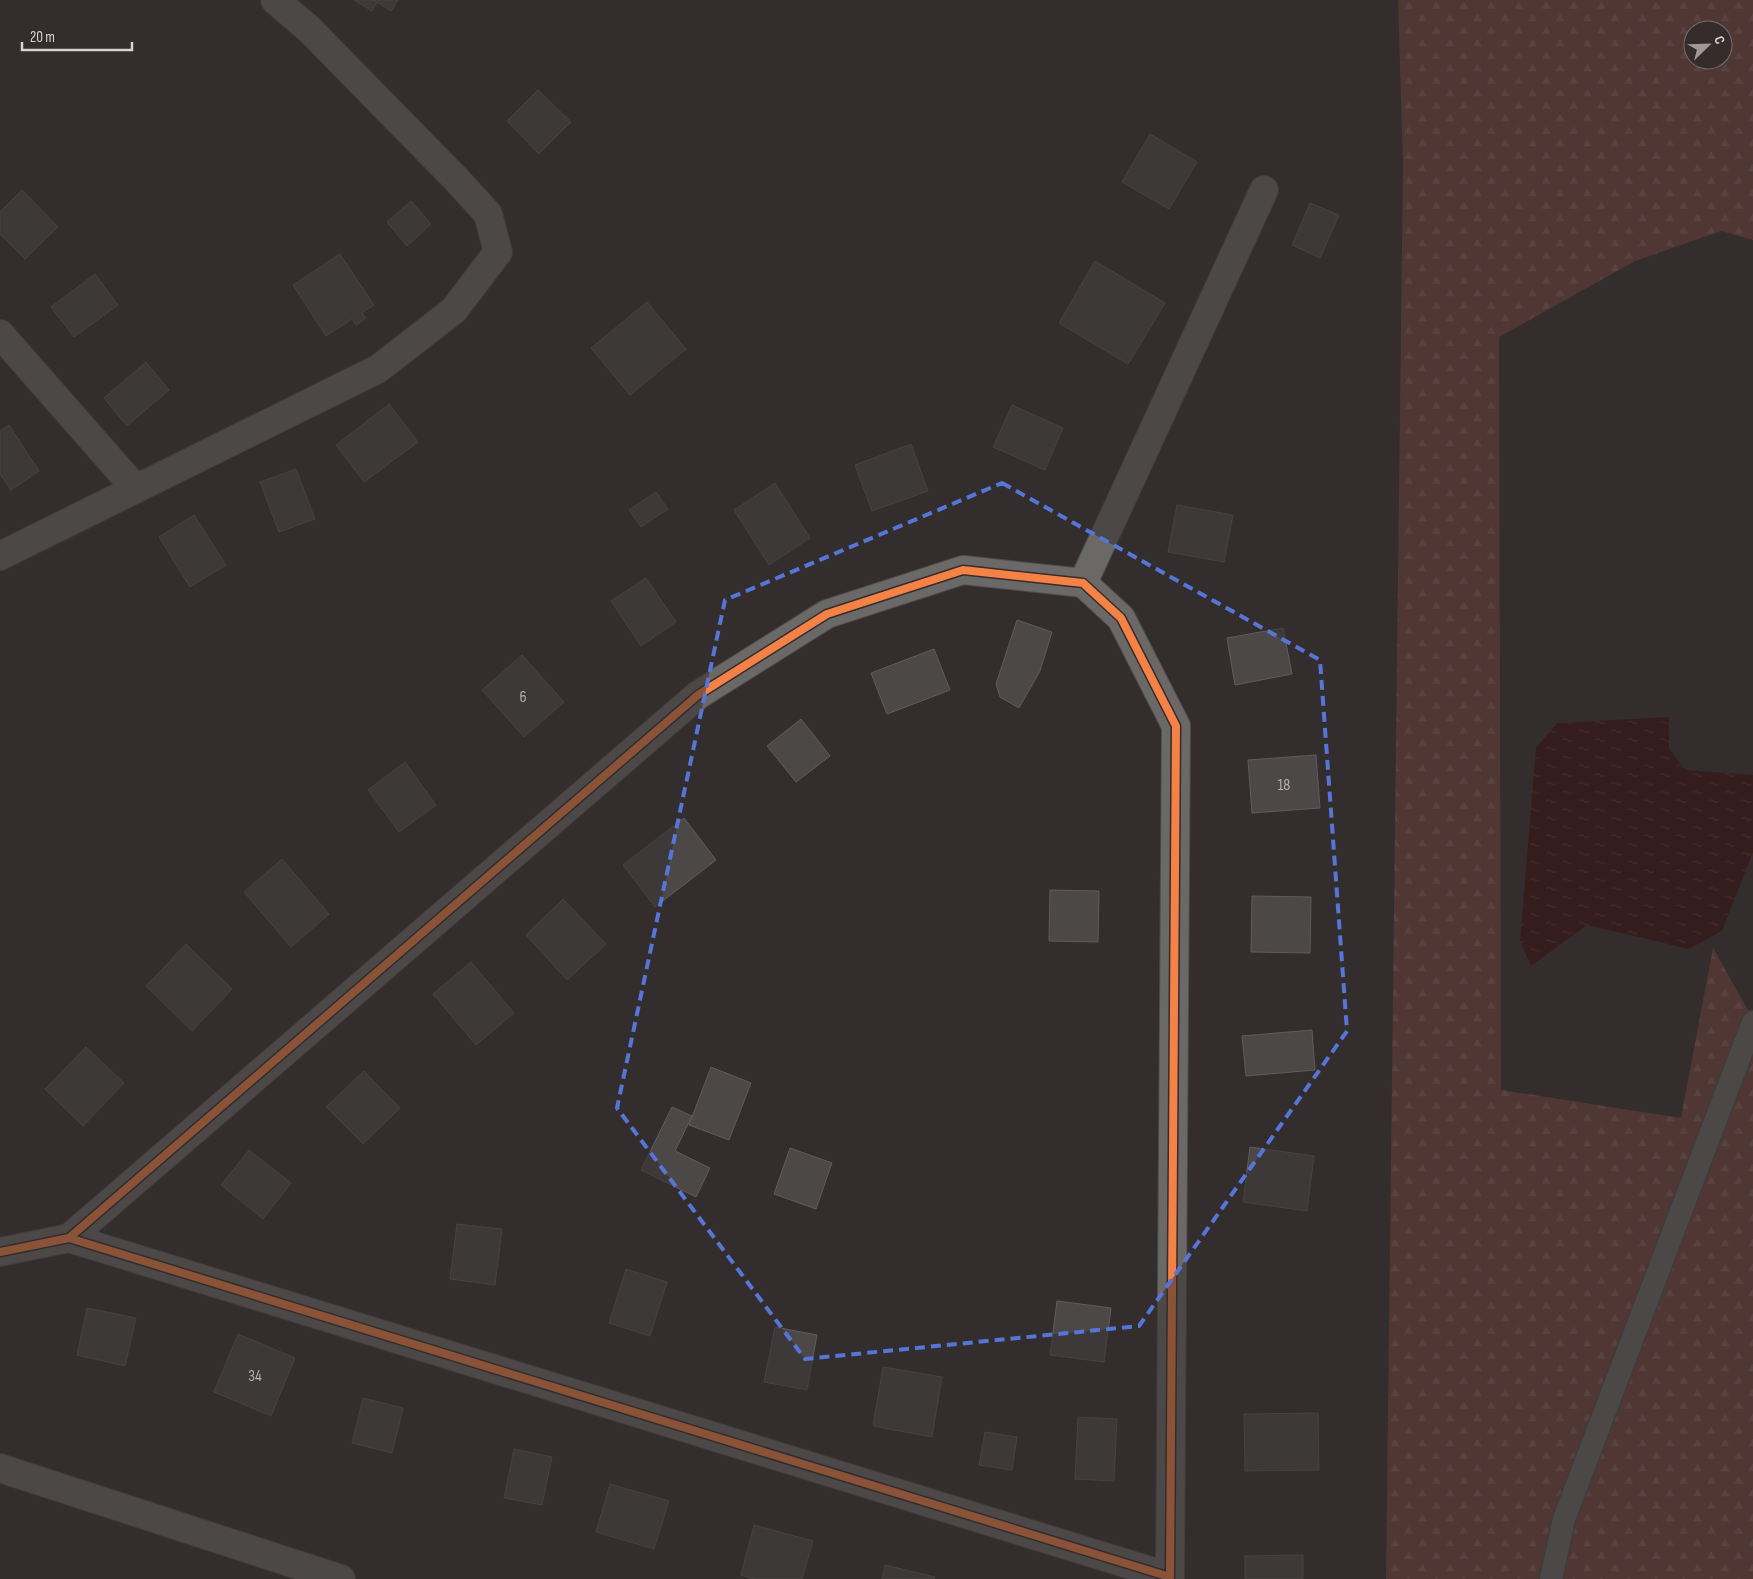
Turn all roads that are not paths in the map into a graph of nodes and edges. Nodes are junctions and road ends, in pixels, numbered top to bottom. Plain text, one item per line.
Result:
1 (275, 0) edge
2 (1264, 190) dead end
3 (0, 334) edge
4 (136, 489) junction
5 (0, 556) edge
6 (1083, 583) junction
7 (1753, 1022) edge
8 (69, 1238) junction
9 (0, 1252) edge
10 (0, 1468) edge
11 (341, 1579) edge
12 (1551, 1579) edge

1 - 4 street
2 - 6 street
3 - 4 street
4 - 5 street
6 - 8 street
6 - 8 street
7 - 12 lane
8 - 9 street
10 - 11 street

